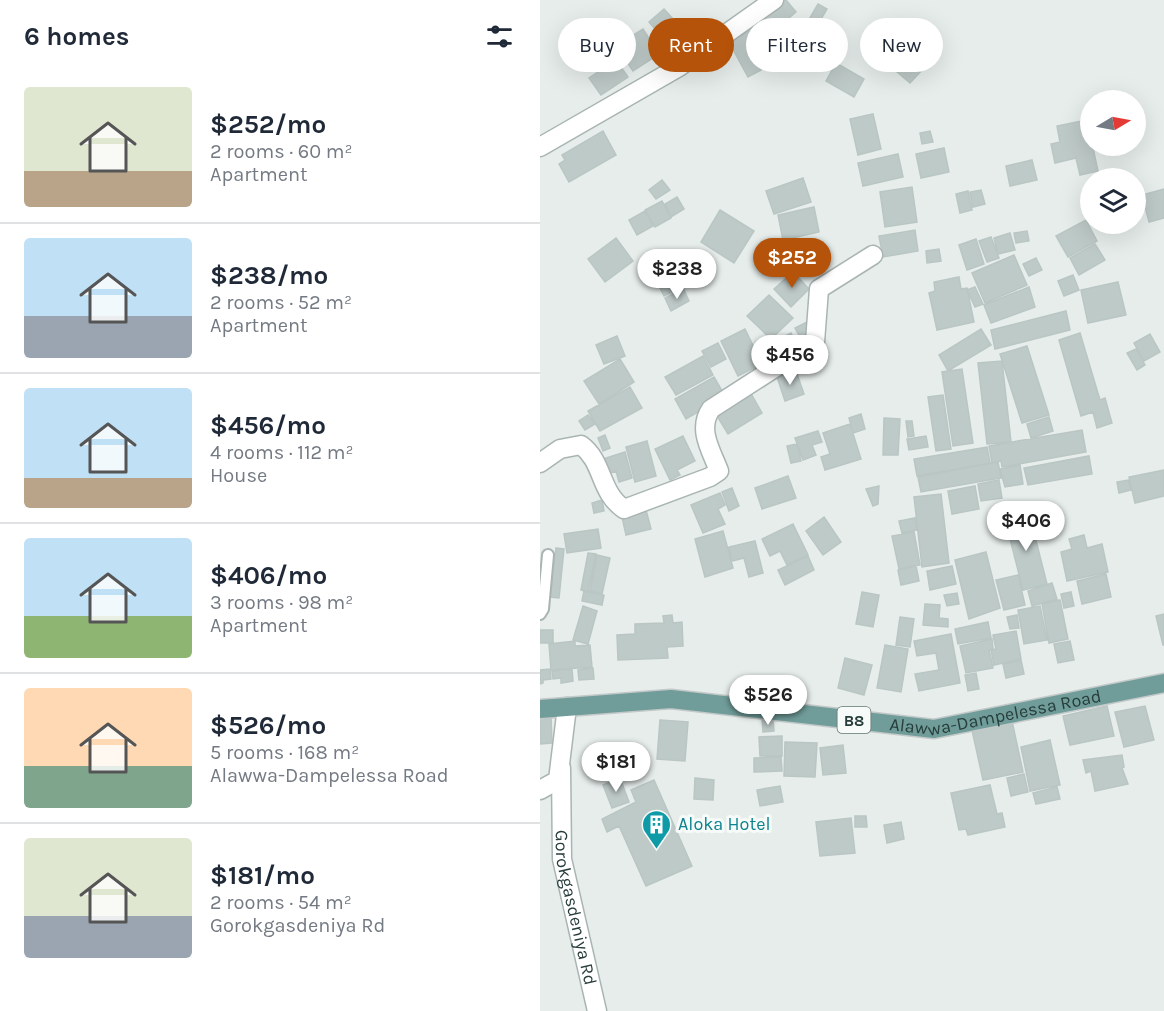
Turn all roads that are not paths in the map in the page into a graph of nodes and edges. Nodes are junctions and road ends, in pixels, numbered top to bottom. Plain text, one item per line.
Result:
1 (774, 0) edge
2 (540, 147) edge
3 (873, 255) dead end
4 (540, 463) edge
5 (548, 555) dead end
6 (540, 614) edge
7 (1164, 683) edge
8 (567, 707) junction
9 (540, 709) edge
10 (561, 768) junction
11 (540, 790) edge
12 (597, 1011) edge

1 - 2 street
3 - 4 street
5 - 6 lane
7 - 8 main road, Alawwa-Dampelessa Road / B8
8 - 9 main road, Alawwa-Dampelessa Road / B8
8 - 10 street, Gorokgasdeniya Rd
10 - 11 street
10 - 12 street, Gorokgasdeniya Rd

